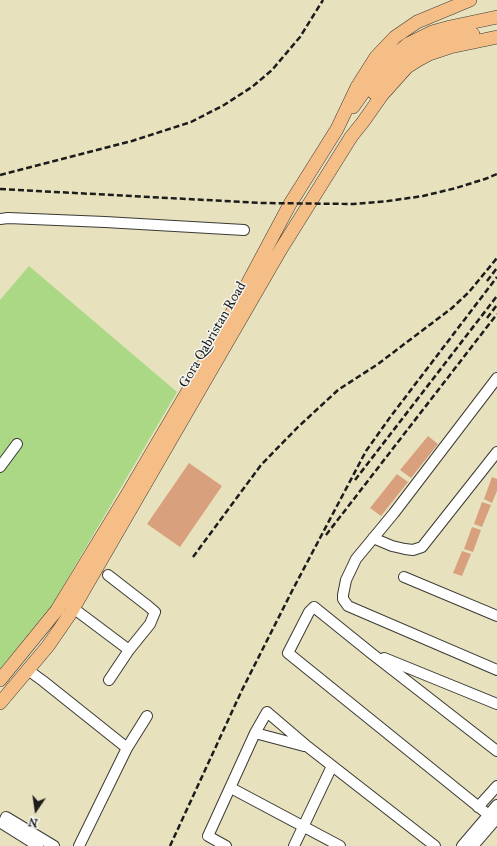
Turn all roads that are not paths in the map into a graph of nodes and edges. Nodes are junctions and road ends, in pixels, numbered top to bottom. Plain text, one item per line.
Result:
1 (470, 0) edge
2 (497, 17) edge
3 (497, 30) edge
4 (497, 38) edge
5 (367, 96) junction
6 (337, 129) junction
7 (351, 137) junction
8 (0, 219) edge
9 (244, 230) dead end
10 (497, 378) edge
11 (17, 444) dead end
12 (497, 452) edge
13 (0, 466) edge
14 (373, 538) junction
15 (108, 576) dead end
16 (404, 577) dead end
17 (73, 608) junction
18 (497, 616) edge
19 (129, 650) junction
20 (371, 653) junction
21 (28, 670) junction
22 (497, 670) edge
23 (0, 680) edge
24 (109, 680) dead end
25 (0, 703) edge
26 (497, 704) edge
27 (147, 716) dead end
28 (256, 733) junction
29 (308, 747) junction
30 (127, 748) junction
31 (497, 751) edge
32 (332, 766) junction
33 (497, 786) edge
34 (231, 788) junction
35 (497, 804) edge
36 (478, 807) junction
37 (493, 817) edge
38 (304, 826) junction
39 (38, 846) edge
40 (54, 846) edge
41 (79, 846) edge
42 (226, 846) edge
43 (294, 846) edge
44 (340, 846) edge
45 (435, 846) edge
46 (462, 846) edge
47 (473, 846) edge

1 - 6 main road, Gora Qabristan Road
2 - 5 main road
3 - 5 main road
4 - 7 main road, Gora Qabristan Road
5 - 6 main road
5 - 7 main road
6 - 23 main road, Gora Qabristan Road
7 - 17 main road, Gora Qabristan Road
8 - 9 street
10 - 14 street
11 - 13 street
12 - 14 street
14 - 22 street
15 - 19 street
16 - 18 street
17 - 19 street
17 - 21 main road, Gora Qabristan Road
19 - 24 street
20 - 26 street
20 - 31 street
20 - 36 street
21 - 25 main road, Gora Qabristan Road
21 - 30 street
27 - 30 street
28 - 29 street
28 - 29 street
28 - 34 street
29 - 32 street
30 - 41 street
32 - 38 street
32 - 45 street
33 - 36 street
34 - 38 street
34 - 42 street
35 - 37 street
36 - 37 street
37 - 46 street
37 - 47 street
38 - 43 street
38 - 44 street
39 - 40 street

